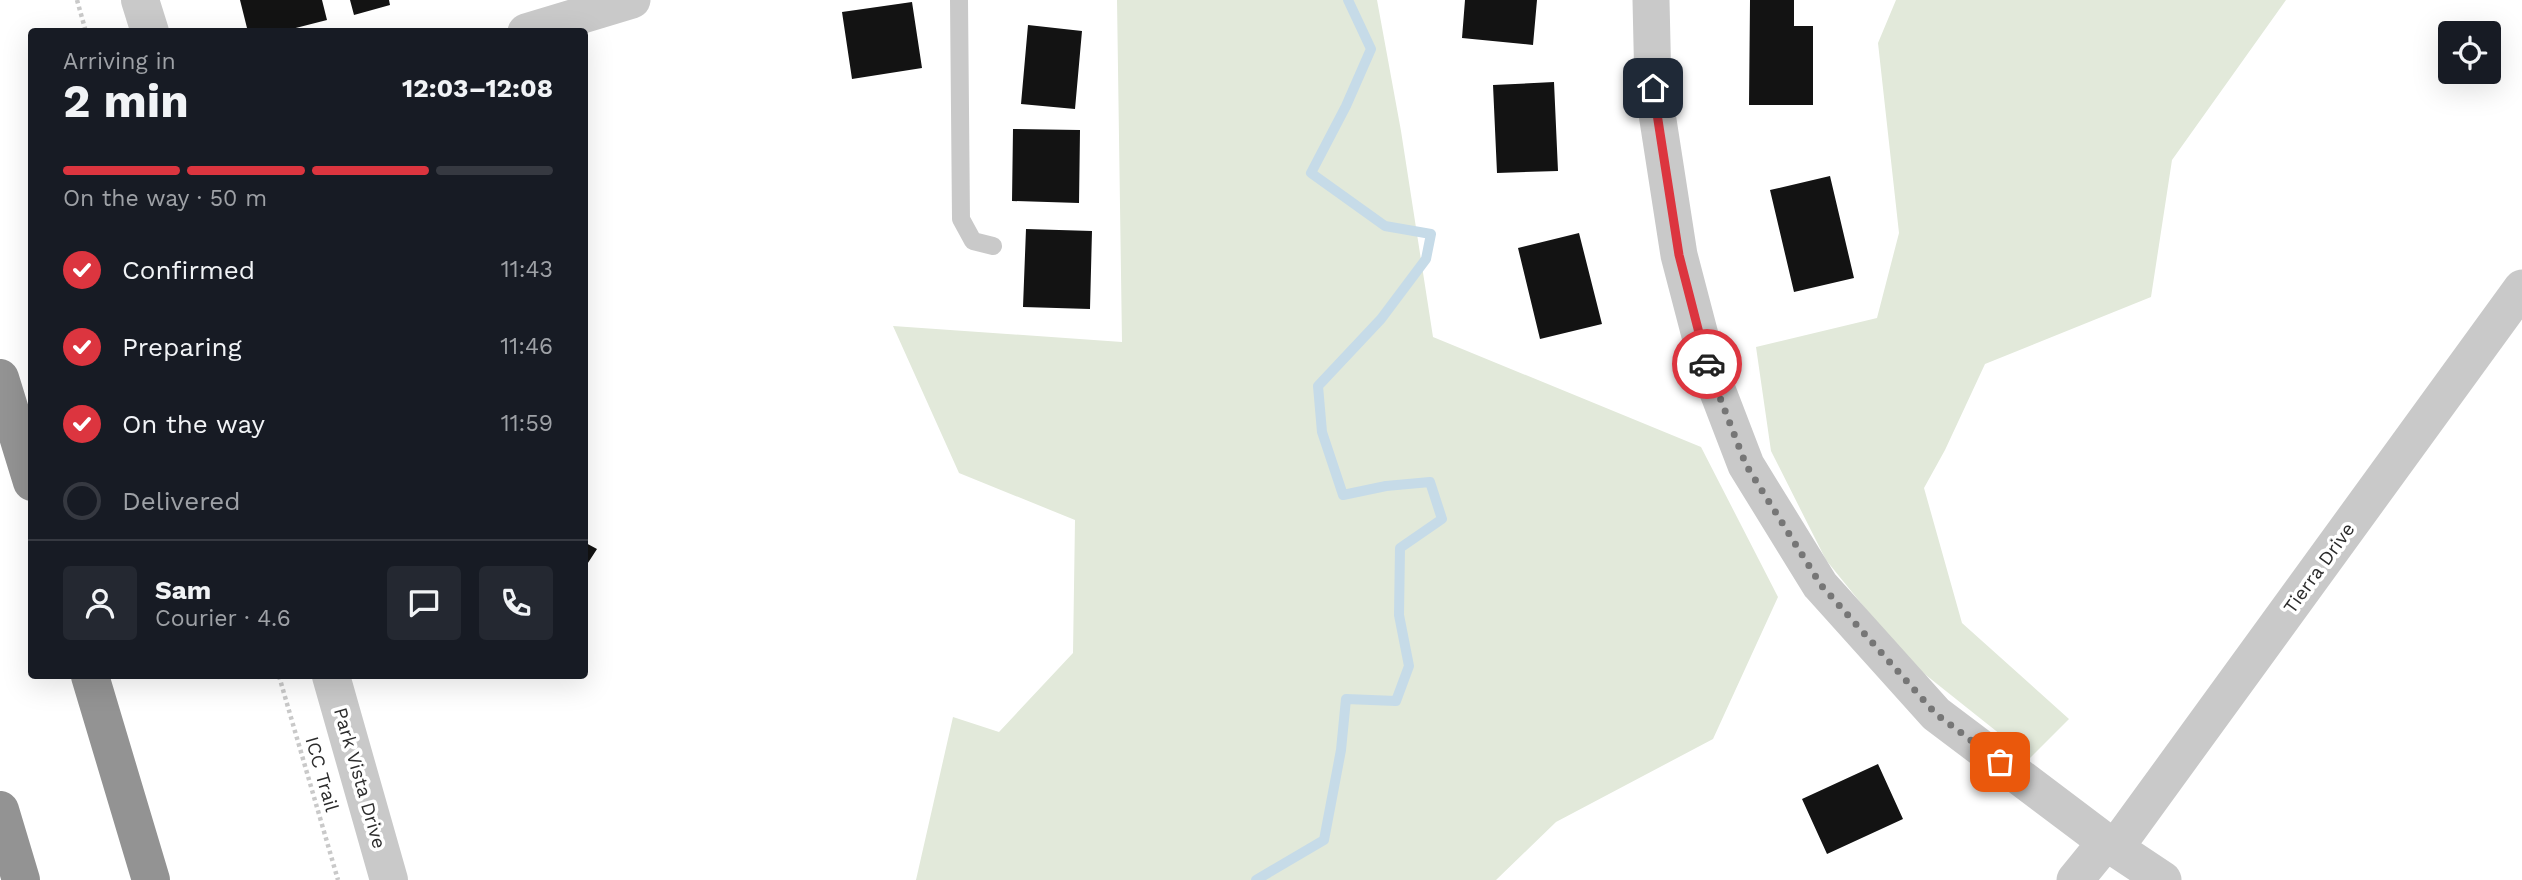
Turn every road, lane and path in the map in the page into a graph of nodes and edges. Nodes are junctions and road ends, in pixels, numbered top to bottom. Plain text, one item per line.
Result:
1 (77, 0) edge
2 (140, 0) edge
3 (632, 0) edge
4 (959, 0) edge
5 (1651, 0) edge
6 (85, 28) edge
7 (149, 28) edge
8 (539, 28) edge
9 (993, 246) dead end
10 (2522, 288) edge
11 (0, 378) edge
12 (28, 469) edge
13 (91, 679) edge
14 (280, 679) edge
15 (332, 679) edge
16 (0, 810) edge
17 (2110, 845) junction
18 (21, 880) edge
19 (151, 880) edge
20 (338, 880) edge
21 (389, 880) edge
22 (2075, 880) edge
23 (2163, 880) edge

1 - 6 path
2 - 7 street
3 - 8 street
4 - 9 lane
5 - 17 street
10 - 17 street, Tierra Drive
11 - 12 highway
13 - 19 highway
14 - 20 path, ICC Trail
15 - 21 street, Park Vista Drive
16 - 18 highway
17 - 22 street, Tierra Drive
17 - 23 street

